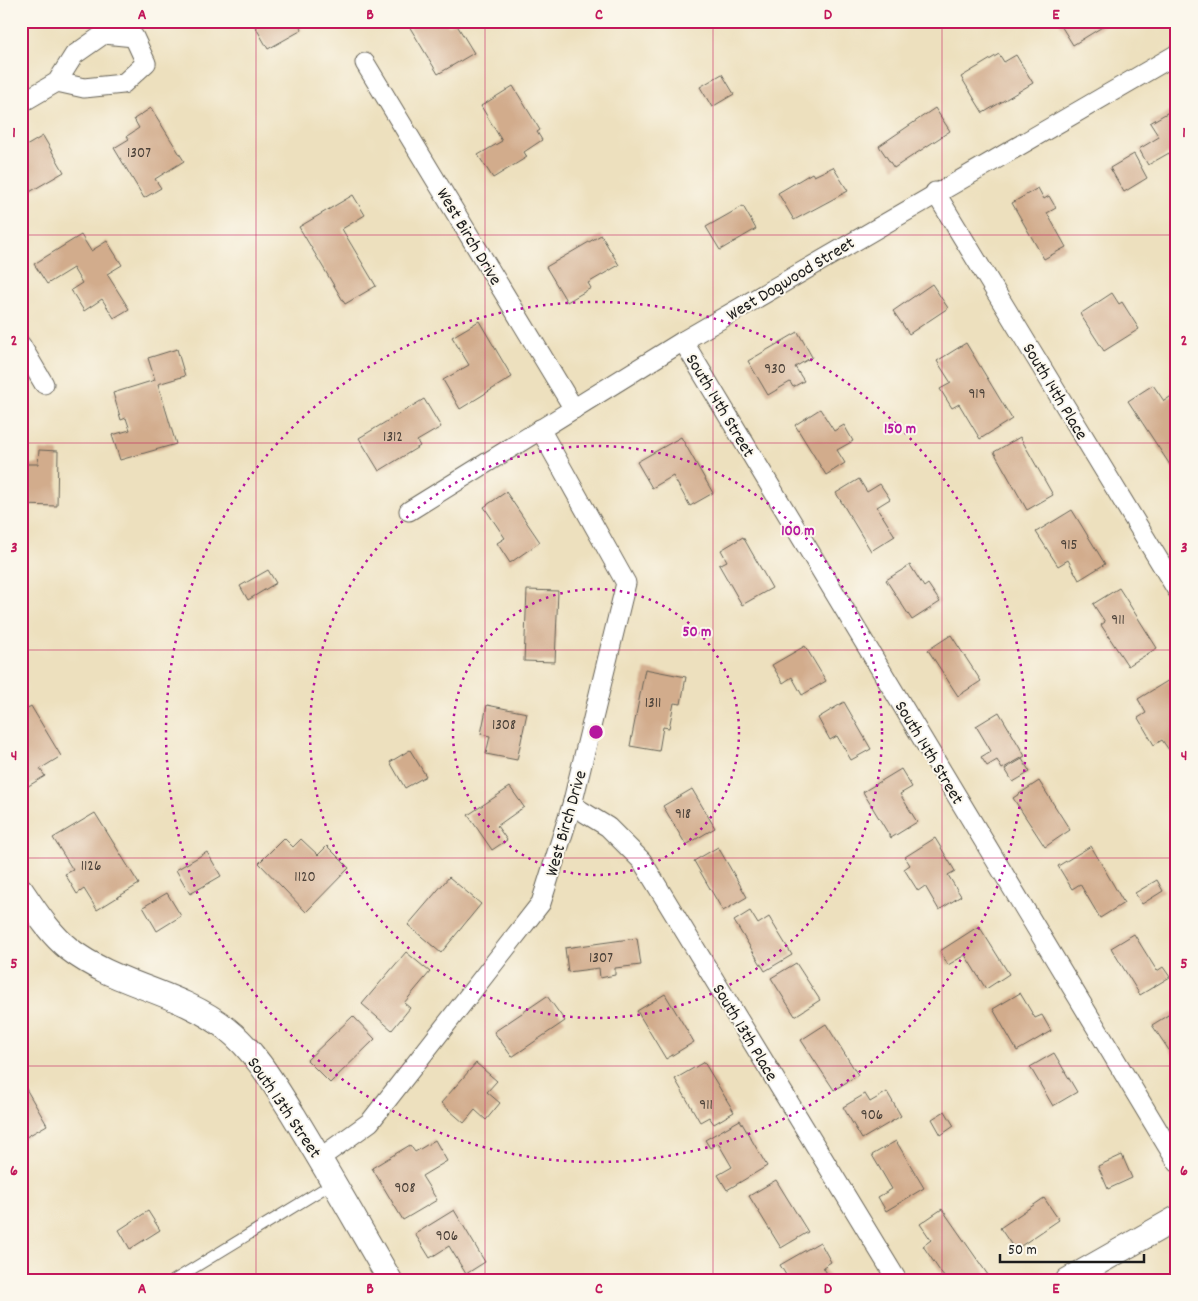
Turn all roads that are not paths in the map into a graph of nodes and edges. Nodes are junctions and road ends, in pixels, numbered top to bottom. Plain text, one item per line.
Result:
1 (1177, 54) edge
2 (366, 62) dead end
3 (57, 82) dead end
4 (21, 103) edge
5 (935, 192) junction
6 (683, 341) junction
7 (21, 345) edge
8 (44, 384) dead end
9 (574, 409) junction
10 (540, 429) junction
11 (410, 510) dead end
12 (1177, 590) edge
13 (572, 805) junction
14 (21, 890) edge
15 (320, 1158) junction
16 (1177, 1162) edge
17 (333, 1183) junction
18 (1177, 1218) edge
19 (174, 1280) edge
20 (390, 1280) edge
21 (897, 1280) edge
22 (1068, 1280) edge

1 - 5 street, West Dogwood Street
2 - 9 street, West Birch Drive
3 - 4 street
5 - 6 street, West Dogwood Street
5 - 12 street, South 14th Place
6 - 9 street, West Dogwood Street
6 - 16 street, South 14th Street
7 - 8 street
9 - 10 street, West Dogwood Street
10 - 11 street, West Dogwood Street
10 - 13 street, West Birch Drive
13 - 15 street, West Birch Drive
13 - 21 street, South 13th Place
14 - 15 street, South 13th Street
15 - 17 street, South 13th Street
17 - 19 lane
17 - 20 street, South 13th Street
18 - 22 street

